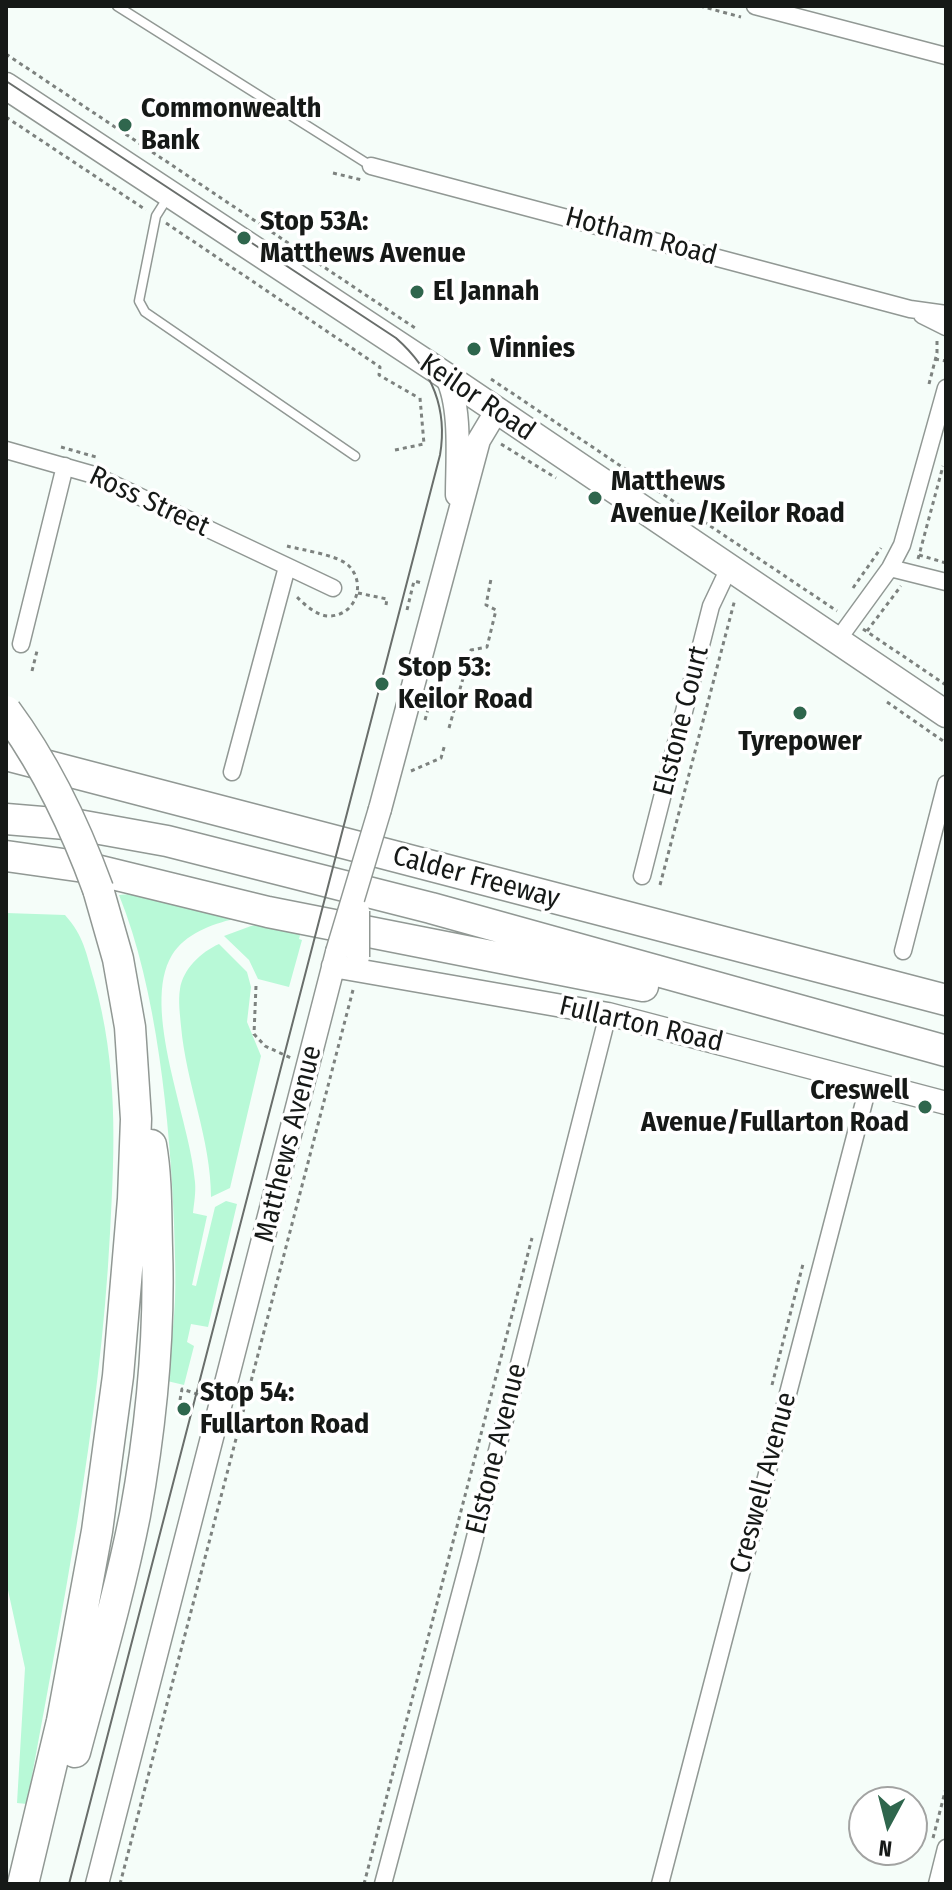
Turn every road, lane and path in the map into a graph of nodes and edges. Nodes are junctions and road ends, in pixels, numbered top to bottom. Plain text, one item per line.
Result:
1 (117, 6) edge
2 (755, 6) edge
3 (946, 56) edge
4 (6, 86) edge
5 (6, 117) edge
6 (333, 173) dead end
7 (368, 173) junction
8 (163, 206) junction
9 (910, 309) junction
10 (946, 314) edge
11 (939, 330) edge
12 (935, 359) junction
13 (946, 361) edge
14 (446, 376) junction
15 (928, 388) dead end
16 (946, 388) edge
17 (497, 410) junction
18 (6, 450) edge
19 (395, 450) dead end
20 (355, 456) dead end
21 (65, 466) junction
22 (456, 528) junction
23 (881, 547) dead end
24 (919, 555) dead end
25 (946, 563) edge
26 (287, 567) junction
27 (729, 568) junction
28 (890, 568) junction
29 (491, 579) dead end
30 (946, 582) edge
31 (422, 583) dead end
32 (333, 588) dead end
33 (358, 593) dead end
34 (735, 599) dead end
35 (846, 599) dead end
36 (386, 605) dead end
37 (407, 610) dead end
38 (842, 624) junction
39 (21, 644) dead end
40 (946, 685) edge
41 (6, 711) edge
42 (946, 714) edge
43 (449, 728) dead end
44 (445, 744) dead end
45 (6, 755) edge
46 (232, 772) dead end
47 (408, 781) dead end
48 (946, 784) edge
49 (6, 819) edge
50 (6, 856) edge
51 (642, 876) dead end
52 (660, 885) dead end
53 (903, 951) dead end
54 (350, 962) junction
55 (256, 986) dead end
56 (717, 989) junction
57 (353, 990) dead end
58 (946, 1000) edge
59 (608, 1014) junction
60 (946, 1051) edge
61 (310, 1064) junction
62 (134, 1072) junction
63 (869, 1083) junction
64 (946, 1103) edge
65 (535, 1229) dead end
66 (946, 1848) edge
67 (23, 1884) edge
68 (41, 1884) edge
69 (97, 1884) edge
70 (120, 1884) edge
71 (364, 1884) edge
72 (383, 1884) edge
73 (660, 1884) edge
74 (937, 1884) edge

1 - 7 lane
2 - 3 street
4 - 8 main road, Keilor Road
5 - 8 path
6 - 7 path
7 - 9 street, Hotham Road
8 - 14 main road, Keilor Road
8 - 19 path
8 - 20 lane
9 - 10 street, Hotham Road
9 - 11 street, Hotham Road
11 - 12 path
12 - 13 path
12 - 15 path
14 - 17 main road, Keilor Road
14 - 22 main road
16 - 28 street
17 - 22 main road, Matthews Avenue
17 - 27 main road, Keilor Road
18 - 21 street, Ross Street
21 - 26 street, Ross Street
21 - 39 street
22 - 54 main road, Matthews Avenue, bridge
23 - 35 path
24 - 25 path
26 - 32 street, Ross Street
26 - 46 street
27 - 38 main road, Keilor Road
27 - 51 street, Elstone Court
28 - 30 street
28 - 38 street
29 - 43 path
31 - 37 path
33 - 36 path
34 - 52 path
38 - 40 path
38 - 42 main road, Keilor Road
41 - 62 highway, bridge
44 - 47 path
45 - 58 highway, Calder Freeway
48 - 53 street
49 - 56 highway, Calder Freeway
50 - 56 highway
54 - 59 main road, Fullarton Road
54 - 61 main road, Matthews Avenue
55 - 61 path
56 - 60 highway, Calder Freeway
57 - 70 path
59 - 63 main road, Fullarton Road
59 - 72 street, Elstone Avenue
61 - 69 main road, Matthews Avenue
62 - 67 highway
62 - 68 highway
63 - 64 main road, Fullarton Road
63 - 73 street, Creswell Avenue
65 - 71 path
66 - 74 street

